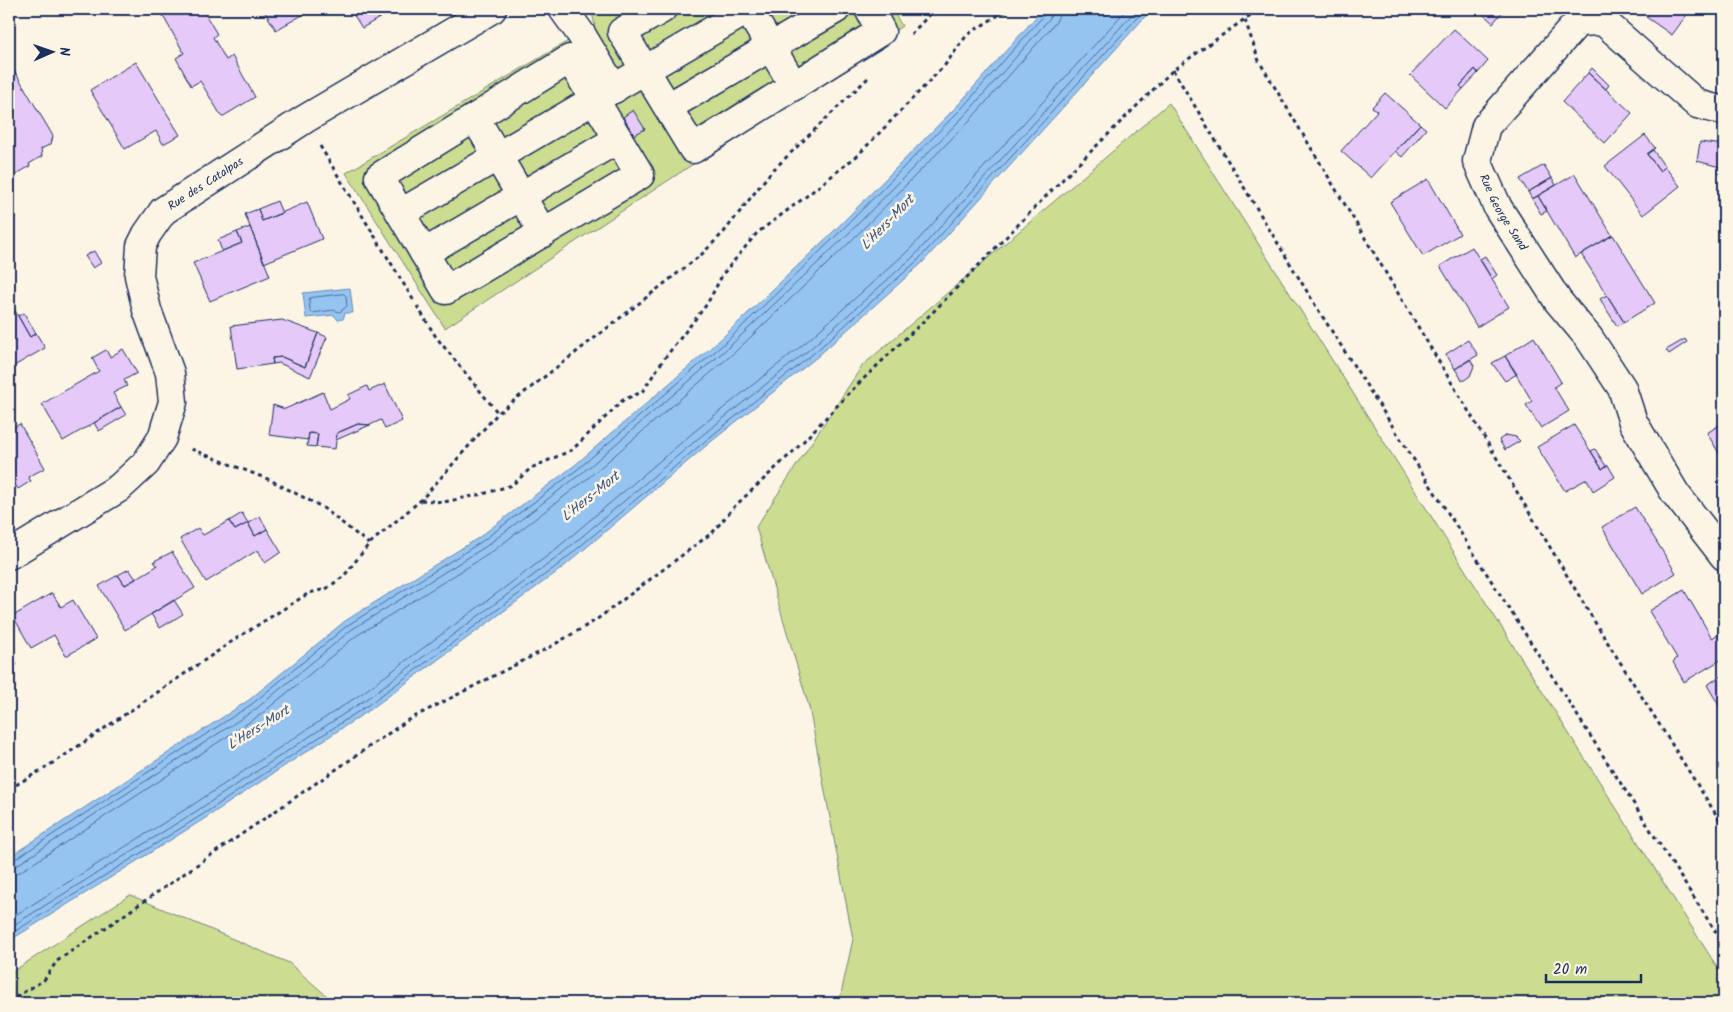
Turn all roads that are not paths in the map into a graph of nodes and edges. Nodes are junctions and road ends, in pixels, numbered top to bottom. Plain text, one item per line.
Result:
1 (492, 9) edge
2 (563, 9) edge
3 (662, 9) edge
4 (749, 9) edge
5 (836, 9) edge
6 (869, 9) edge
7 (771, 47) junction
8 (645, 70) junction
9 (794, 86) junction
10 (604, 95) junction
11 (668, 108) junction
12 (1724, 110) edge
13 (475, 118) junction
14 (618, 139) junction
15 (498, 156) junction
16 (521, 196) junction
17 (401, 213) junction
18 (543, 233) junction
19 (424, 254) junction
20 (9, 555) edge
21 (1724, 556) edge

1 - 20 street, Rue des Catalpas
2 - 10 street
3 - 8 street
4 - 7 street
4 - 8 street
5 - 7 street
6 - 9 street
7 - 9 street
7 - 11 street
8 - 10 street
8 - 11 street
9 - 11 street
10 - 13 street
10 - 14 street
10 - 15 street
12 - 21 street, Rue George Sand
13 - 15 street
13 - 17 street
14 - 16 street
14 - 18 street
15 - 16 street
15 - 17 street
16 - 18 street
16 - 19 street
17 - 19 street
18 - 19 street

